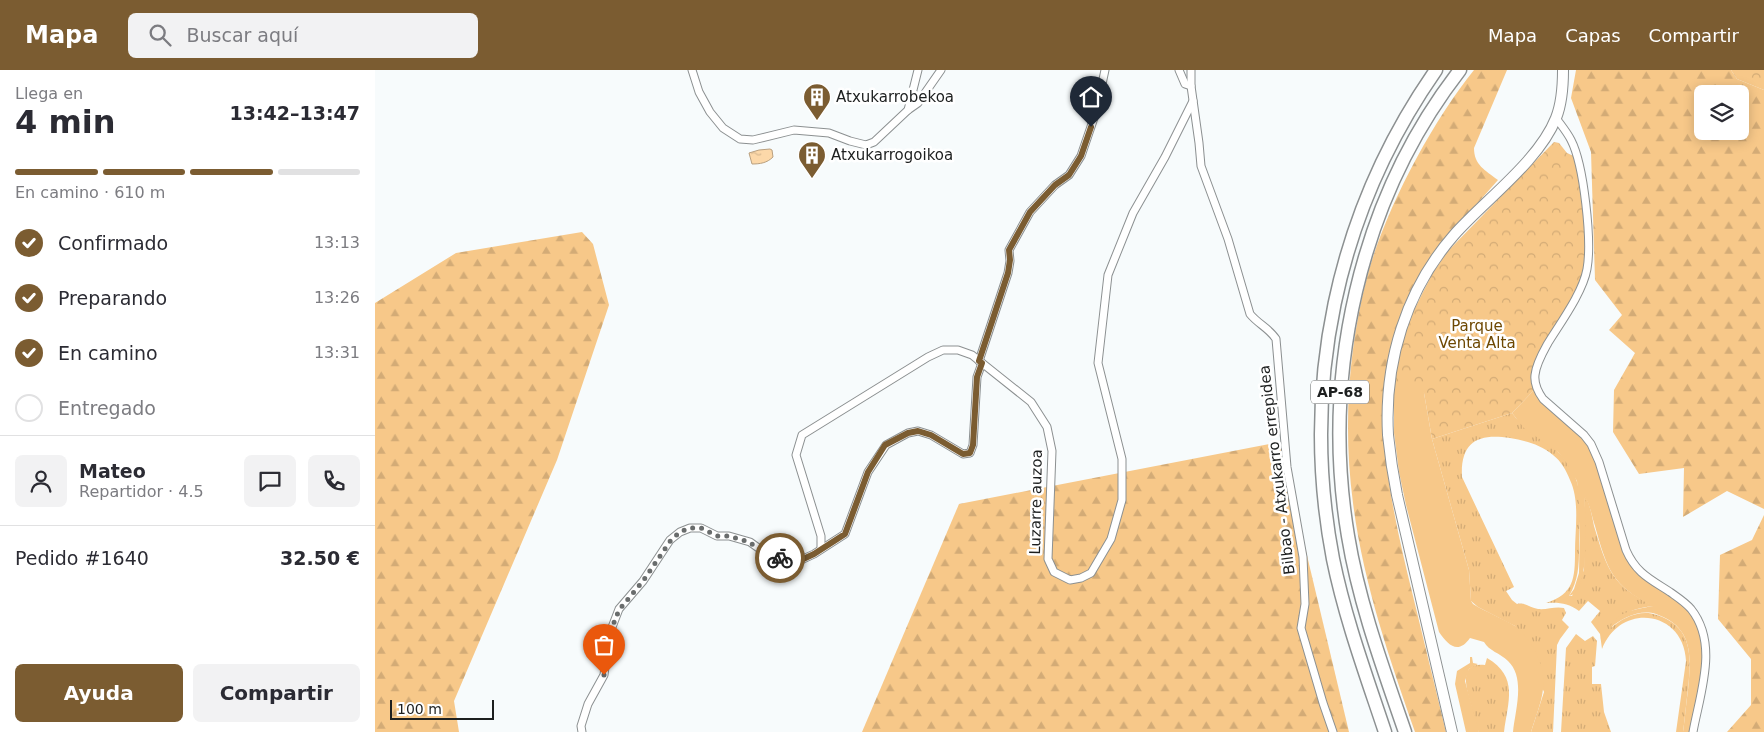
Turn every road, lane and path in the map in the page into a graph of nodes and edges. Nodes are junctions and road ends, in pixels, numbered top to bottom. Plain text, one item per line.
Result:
1 (691, 70) edge
2 (918, 70) edge
3 (941, 70) edge
4 (1105, 70) edge
5 (1179, 70) edge
6 (1191, 70) edge
7 (1436, 70) edge
8 (1460, 70) edge
9 (1563, 70) edge
10 (1191, 86) junction
11 (1193, 101) junction
12 (907, 110) junction
13 (1556, 118) junction
14 (981, 362) junction
15 (821, 548) junction
16 (581, 729) edge
17 (1333, 732) edge
18 (1385, 732) edge
19 (1405, 732) edge
20 (1452, 732) edge
21 (1693, 732) edge

1 - 12 street
2 - 12 street
3 - 12 street
4 - 14 street
5 - 10 street
6 - 10 street, Bilbao - Atxukarro errepidea
7 - 18 highway, AP-68
8 - 19 highway, AP-68
9 - 13 street
10 - 11 street, Bilbao - Atxukarro errepidea
11 - 14 street, Luzarre auzoa
11 - 17 street, Bilbao - Atxukarro errepidea
13 - 20 street
13 - 21 street
14 - 15 street
14 - 15 street, Luzarre auzoa
15 - 16 street

